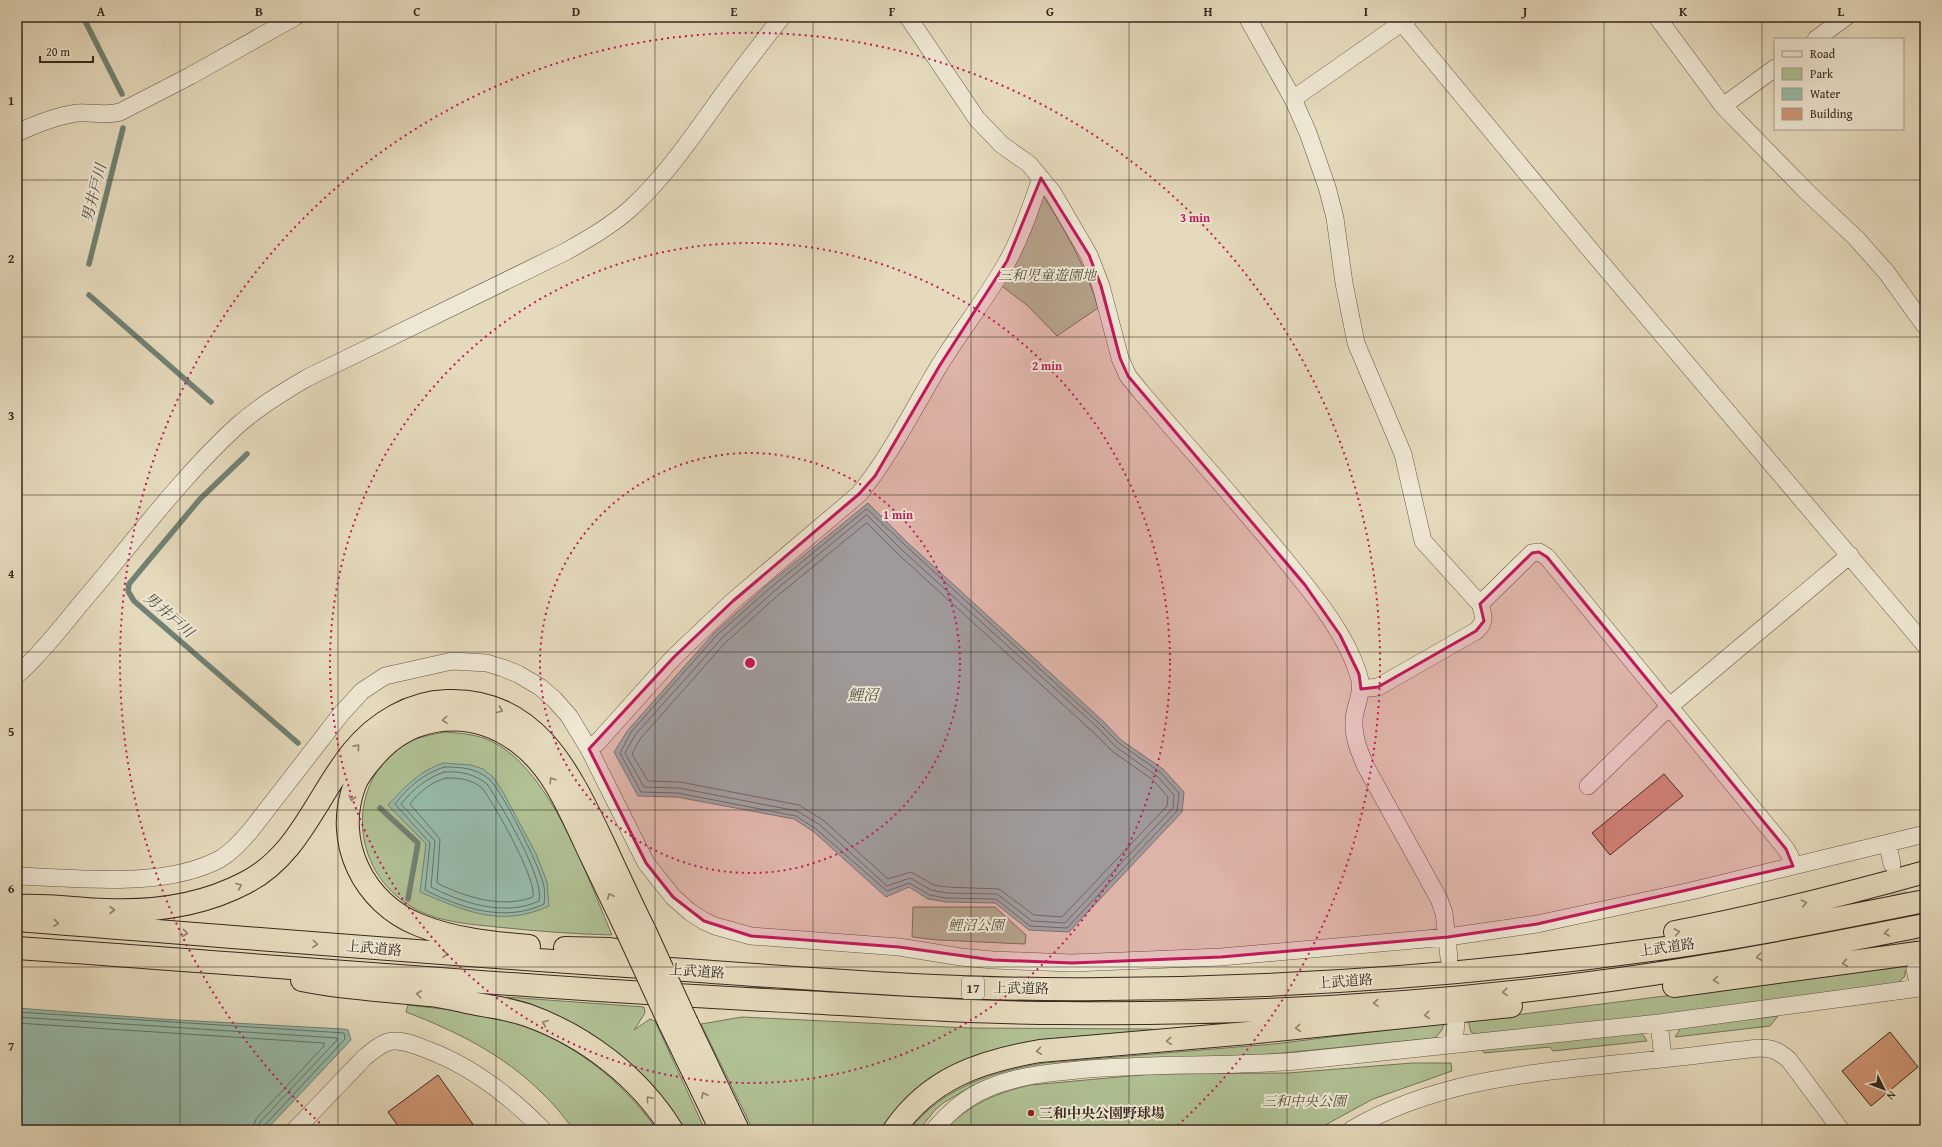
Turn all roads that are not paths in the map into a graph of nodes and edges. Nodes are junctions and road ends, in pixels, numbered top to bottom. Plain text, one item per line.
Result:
1 (295, 17) edge
2 (782, 17) edge
3 (908, 17) edge
4 (1247, 17) edge
5 (1657, 17) edge
6 (1846, 17) edge
7 (1407, 19) edge
8 (272, 23) edge
9 (1817, 38) edge
10 (1774, 69) edge
11 (1293, 100) junction
12 (1723, 106) junction
13 (17, 133) edge
14 (1041, 178) junction
15 (1925, 326) edge
16 (1850, 555) junction
17 (1480, 604) junction
18 (1925, 645) edge
19 (17, 675) edge
20 (1361, 689) junction
21 (1670, 706) junction
22 (589, 749) junction
23 (1588, 786) dead end
24 (1925, 834) edge
25 (1888, 845) junction
26 (1892, 864) tunnel mouth
27 (1793, 866) junction
28 (1925, 872) edge
29 (17, 876) edge
30 (1925, 901) edge
31 (17, 906) edge
32 (17, 920) edge
33 (1925, 925) edge
34 (636, 931) junction
35 (1448, 937) junction
36 (17, 948) edge
37 (1449, 958) dead end
38 (1572, 960) junction
39 (1920, 961) edge
40 (226, 964) junction
41 (1695, 968) junction
42 (756, 975) junction
43 (1536, 989) junction
44 (1619, 993) junction
45 (1456, 1022) dead end
46 (678, 1023) junction
47 (1659, 1023) junction
48 (1454, 1044) junction
49 (1663, 1058) junction
50 (295, 1130) edge
51 (543, 1130) edge
52 (672, 1130) edge
53 (720, 1130) edge
54 (738, 1130) edge
55 (894, 1130) edge
56 (934, 1130) edge
57 (1351, 1130) edge
58 (1841, 1130) edge

1 - 8 street
2 - 19 street
3 - 14 street
4 - 11 street
5 - 12 street
6 - 9 street
7 - 11 street
7 - 16 street
8 - 13 street
10 - 12 street
11 - 17 street
12 - 15 street
14 - 20 street
14 - 22 street
16 - 18 street
16 - 21 street
17 - 20 street
17 - 21 street
20 - 35 street
21 - 23 street
21 - 27 street
22 - 29 street
22 - 35 street
24 - 25 street
25 - 26 street
25 - 27 street
27 - 35 street
38 -> 28 highway
30 - 38 highway, 上武道路 / 17
31 -> 34 highway
32 -> 42 highway, 上武道路 / 17
33 -> 41 highway, 上武道路 / 17
34 -> 42 highway
34 - 46 highway, bridge
35 - 37 street
36 - 40 highway, 上武道路 / 17
38 - 42 highway, 上武道路 / 17
39 -> 44 highway
39 - 47 street
43 -> 40 highway, 上武道路 / 17
52 -> 40 highway
41 - 43 highway, 上武道路 / 17
41 - 44 highway
43 - 44 highway
44 -> 55 highway
45 - 48 street
53 -> 46 highway
46 - 54 highway
47 - 48 street
47 - 49 street
48 - 56 street
49 - 57 street
49 - 58 street
50 - 51 street

